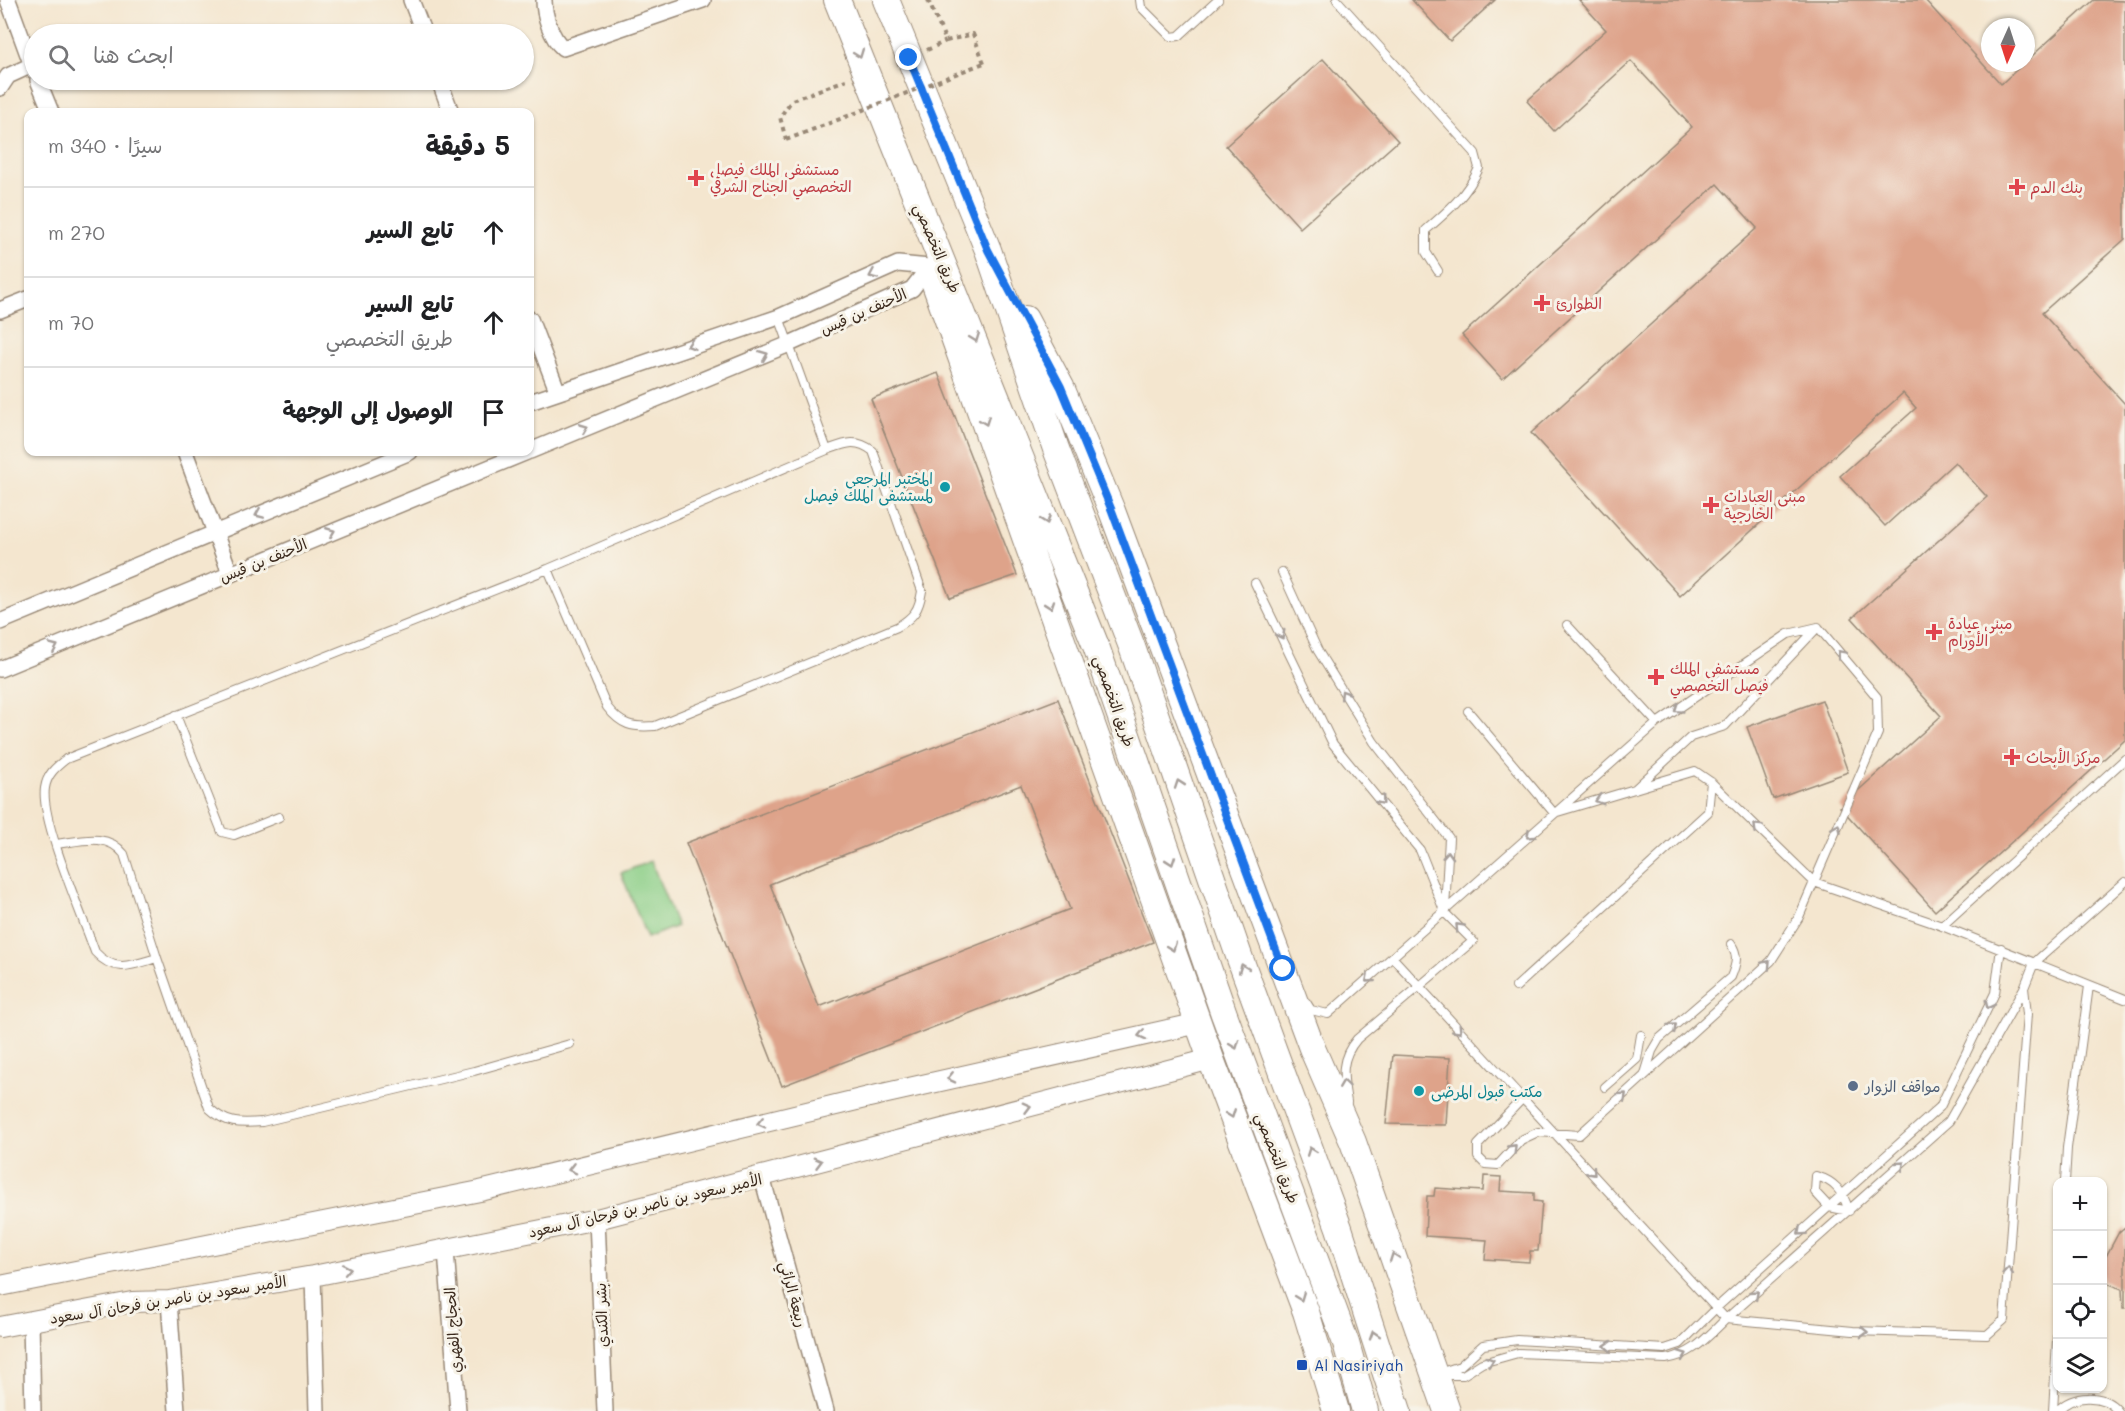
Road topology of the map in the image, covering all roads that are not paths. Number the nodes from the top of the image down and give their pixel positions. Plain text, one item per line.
1 (8, 0) edge
2 (411, 0) edge
3 (544, 0) edge
4 (703, 0) edge
5 (837, 0) edge
6 (886, 0) edge
7 (1140, 0) edge
8 (1218, 0) edge
9 (1336, 0) edge
10 (420, 24) edge
11 (24, 43) edge
12 (24, 74) edge
13 (3, 77) edge
14 (42, 90) edge
15 (443, 90) edge
16 (49, 108) edge
17 (450, 108) edge
18 (894, 145) junction
19 (988, 250) junction
20 (929, 267) junction
21 (1438, 272) dead end
22 (24, 301) edge
23 (0, 310) edge
24 (779, 316) junction
25 (534, 330) edge
26 (787, 345) junction
27 (558, 390) junction
28 (534, 400) edge
29 (534, 449) edge
30 (827, 450) junction
31 (187, 456) edge
32 (400, 456) edge
33 (516, 456) edge
34 (217, 532) junction
35 (548, 569) junction
36 (1282, 572) dead end
37 (230, 573) junction
38 (1255, 583) dead end
39 (0, 622) edge
40 (1567, 625) dead end
41 (1818, 627) junction
42 (0, 669) edge
43 (1468, 711) dead end
44 (176, 716) junction
45 (1658, 723) junction
46 (2125, 759) edge
47 (1711, 782) junction
48 (1634, 790) junction
49 (1554, 813) junction
50 (279, 817) dead end
51 (56, 844) junction
52 (1814, 882) junction
53 (2125, 882) edge
54 (1445, 913) junction
55 (1942, 926) junction
56 (1731, 944) dead end
57 (2001, 948) junction
58 (157, 958) junction
59 (1393, 958) junction
60 (2034, 963) junction
61 (1283, 969) junction
62 (2089, 986) junction
63 (1516, 987) dead end
64 (1418, 988) junction
65 (2024, 988) junction
66 (2125, 999) edge
67 (1198, 1023) junction
68 (1641, 1035) dead end
69 (570, 1044) dead end
70 (1211, 1059) junction
71 (1645, 1076) junction
72 (1605, 1087) dead end
73 (1523, 1098) junction
74 (1559, 1135) junction
75 (1353, 1142) junction
76 (762, 1177) junction
77 (2065, 1177) edge
78 (1844, 1196) junction
79 (1829, 1207) junction
80 (1849, 1211) junction
81 (597, 1219) junction
82 (446, 1250) junction
83 (313, 1276) junction
84 (0, 1286) edge
85 (169, 1301) junction
86 (1715, 1309) junction
87 (1726, 1319) junction
88 (31, 1321) junction
89 (0, 1327) edge
90 (2057, 1339) edge
91 (1435, 1374) junction
92 (33, 1411) edge
93 (177, 1411) edge
94 (317, 1411) edge
95 (458, 1411) edge
96 (605, 1411) edge
97 (826, 1411) edge
98 (1336, 1411) edge
99 (1365, 1411) edge
100 (1398, 1411) edge
101 (1447, 1411) edge
102 (2055, 1411) edge
103 (2118, 1411) edge

1 - 11 street
2 - 10 street
3 - 4 street
5 -> 18 main road, طريق التخصصي
6 - 19 main road
7 - 8 lane
9 - 21 lane
12 - 13 street
14 - 16 street
15 - 17 street
18 - 20 main road
18 -> 99 main road, طريق التخصصي
19 - 61 main road
100 -> 19 main road
20 -> 24 street, الأحنف بن قيس
20 - 26 street, الأحنف بن قيس
20 -> 67 main road
22 - 23 street
24 - 26 lane
24 -> 27 street, الأحنف بن قيس
25 - 27 street
29 -> 26 street, الأحنف بن قيس
26 - 30 lane
27 - 28 street, الأحنف بن قيس
30 - 35 lane
30 - 35 lane
31 - 34 street
32 -> 34 street
37 -> 33 street, الأحنف بن قيس
34 - 37 street
34 - 39 street
35 - 44 lane
54 -> 36 lane
42 -> 37 street, الأحنف بن قيس
38 -> 54 lane
40 - 45 lane
41 -> 45 lane
41 - 48 lane
52 -> 41 lane
43 - 49 lane
44 - 50 lane
44 - 51 lane
45 - 49 lane
46 - 55 lane
47 - 48 lane
52 -> 47 lane
47 - 63 lane
48 -> 49 lane
49 -> 54 lane
51 - 58 lane
51 - 58 lane
52 - 55 lane
71 -> 52 lane
53 - 60 lane
54 - 59 lane
64 -> 54 lane
55 - 57 lane
71 -> 56 lane
57 - 60 lane
57 -> 78 lane
58 - 69 lane
59 -> 61 lane
59 - 64 lane
60 - 62 lane
60 - 65 lane
61 - 75 main road
62 - 66 lane
62 - 77 lane
64 -> 73 lane
75 -> 64 lane
80 -> 65 lane
87 -> 65 lane
67 - 70 main road
67 -> 84 street
68 - 72 lane
76 -> 70 street, الأمير سعود بن ناصر بن فرحان آل سعود
70 -> 98 main road
74 -> 71 lane
73 - 74 lane
73 -> 74 lane
74 -> 86 lane
91 -> 75 main road
76 - 81 street, الأمير سعود بن ناصر بن فرحان آل سعود
76 - 97 street, ربيعة الرائي
78 - 79 lane
78 - 79 lane
78 - 80 lane
79 - 80 lane
79 -> 86 lane
87 -> 80 lane
81 - 82 street, الأمير سعود بن ناصر بن فرحان آل سعود
81 - 96 street, بشر الكندي
83 -> 82 street, الأمير سعود بن ناصر بن فرحان آل سعود
82 - 95 street, الحجاج الفهري
83 - 85 street, الأمير سعود بن ناصر بن فرحان آل سعود
83 - 94 street
85 - 88 street, الأمير سعود بن ناصر بن فرحان آل سعود
85 - 93 street
86 - 87 lane
86 -> 91 lane
91 -> 87 lane
88 - 89 street, الأمير سعود بن ناصر بن فرحان آل سعود
88 - 92 street
90 - 102 lane
91 - 101 main road
102 - 103 lane

